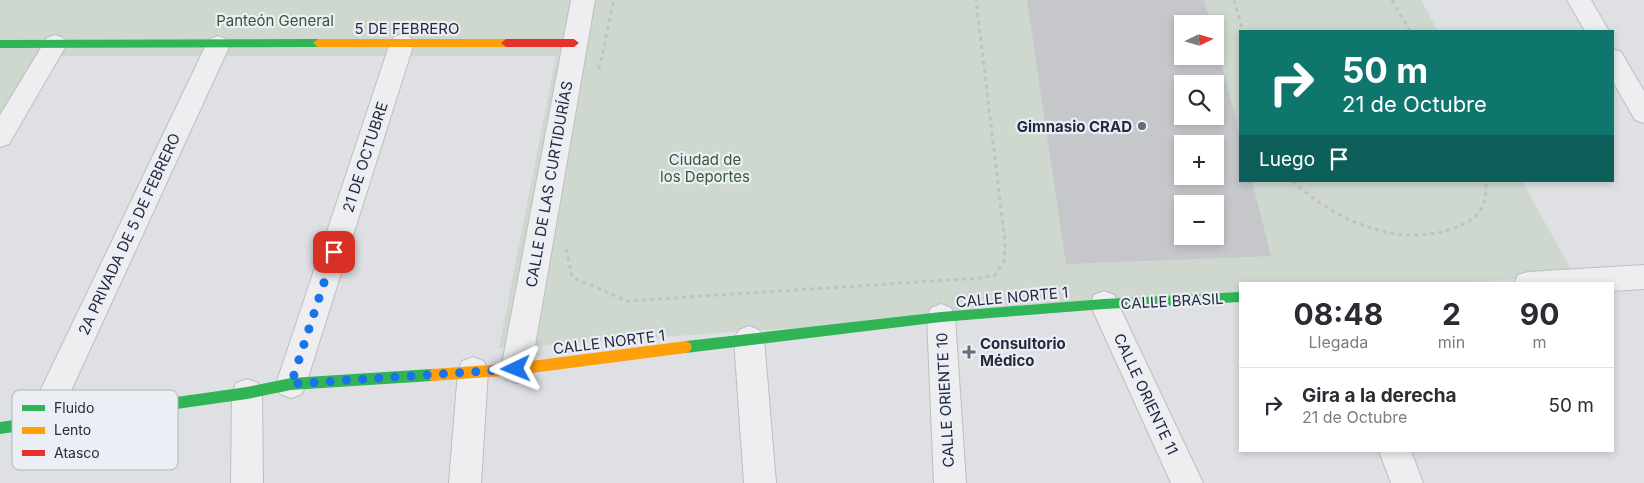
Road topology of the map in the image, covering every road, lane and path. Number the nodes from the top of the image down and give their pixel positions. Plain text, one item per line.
1 (583, 0) edge
2 (614, 0) edge
3 (976, 0) edge
4 (1234, 0) edge
5 (1392, 0) edge
6 (1579, 0) edge
7 (1243, 30) edge
8 (1409, 30) edge
9 (1596, 30) edge
10 (402, 43) junction
11 (574, 43) junction
12 (0, 44) edge
13 (55, 44) junction
14 (218, 45) junction
15 (1614, 61) edge
16 (598, 74) dead end
17 (1644, 113) edge
18 (0, 137) edge
19 (1294, 182) edge
20 (1486, 182) edge
21 (565, 244) dead end
22 (1644, 277) edge
23 (1561, 282) edge
24 (1239, 297) edge
25 (1104, 304) junction
26 (941, 317) junction
27 (749, 339) junction
28 (516, 369) junction
29 (473, 371) junction
30 (291, 384) junction
31 (56, 390) edge
32 (247, 393) junction
33 (178, 403) edge
34 (1395, 452) edge
35 (247, 483) edge
36 (465, 483) edge
37 (760, 483) edge
38 (950, 483) edge
39 (1187, 483) edge
40 (1407, 483) edge

1 - 11 street, CALLE DE LAS CURTIDURÍAS
2 - 16 path
3 - 21 path
4 - 7 path
5 - 8 path
6 - 9 street
10 - 11 street, 5 DE FEBRERO
10 - 14 street, 5 DE FEBRERO
10 - 30 street, 21 DE OCTUBRE
11 - 28 street, CALLE DE LAS CURTIDURÍAS
12 - 13 street, 5 DE FEBRERO
13 - 14 street, 5 DE FEBRERO
13 - 18 street
14 - 31 street, 2A PRIVADA DE 5 DE FEBRERO
15 - 17 street
19 - 20 path
22 - 23 street
24 - 25 street, CALLE BRASIL
25 - 26 street, CALLE NORTE 1
25 - 39 street, CALLE ORIENTE 11
26 - 27 street, CALLE NORTE 1
26 - 38 street, CALLE ORIENTE 10
27 - 28 street, CALLE NORTE 1
27 - 37 street
28 - 29 street, CALLE NORTE 1
29 - 30 street, CALLE NORTE 1
29 - 36 street
30 - 32 street, CALLE NORTE 1
32 - 33 street, CALLE NORTE 1
32 - 35 street
34 - 40 street

